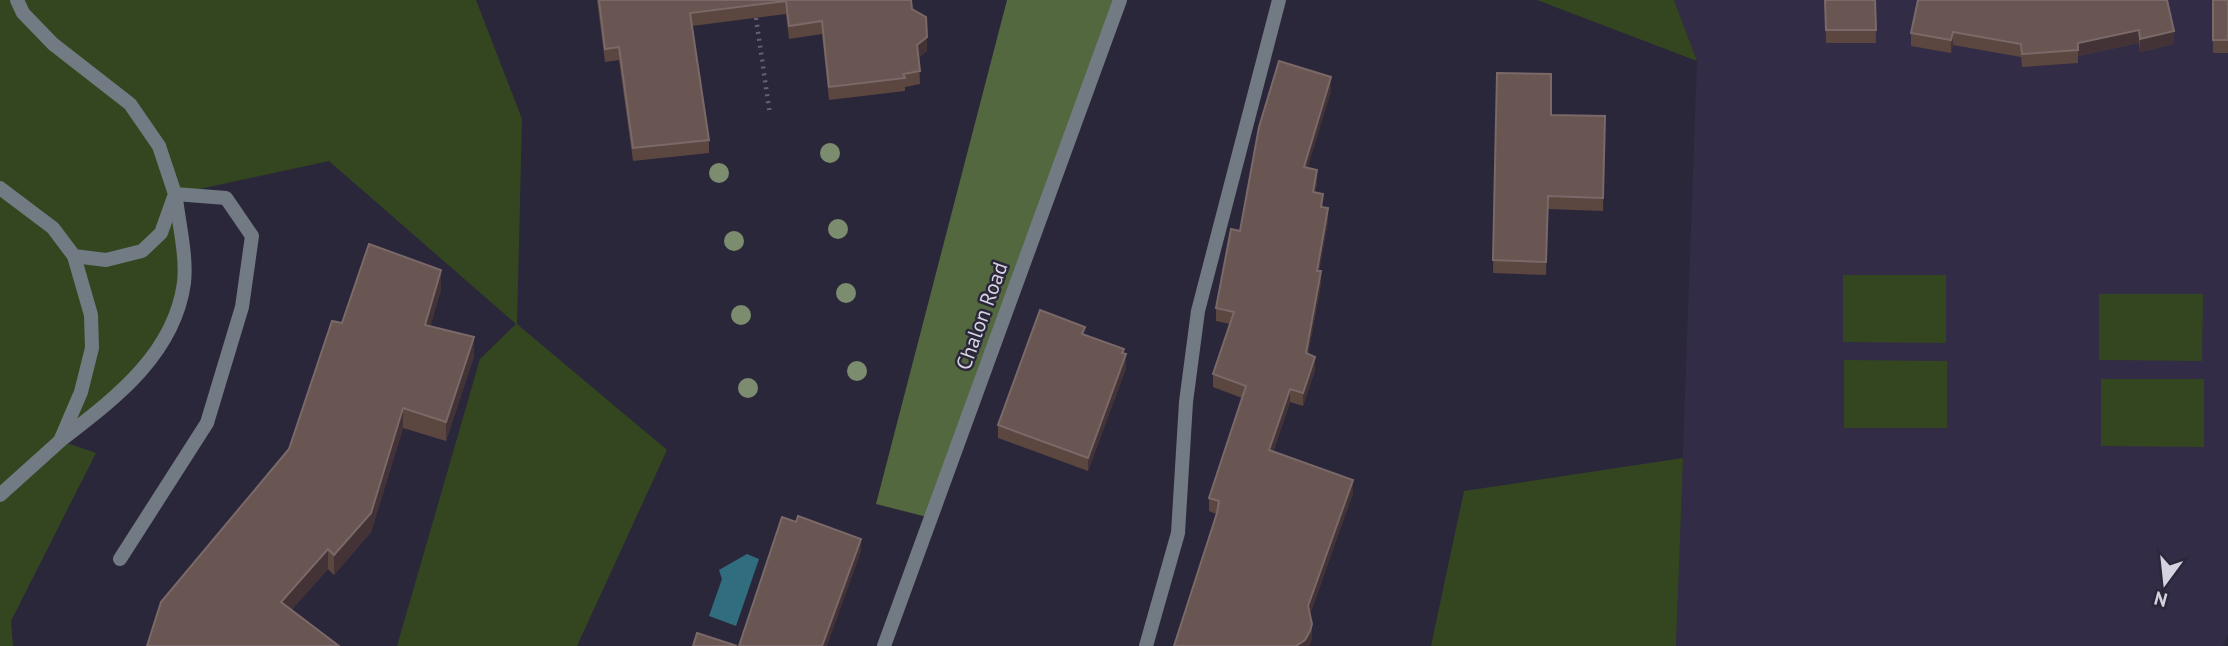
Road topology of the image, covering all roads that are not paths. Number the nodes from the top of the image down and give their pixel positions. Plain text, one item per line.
1 (17, 0) edge
2 (1120, 0) edge
3 (1279, 0) edge
4 (0, 188) edge
5 (175, 194) junction
6 (74, 256) junction
7 (60, 441) junction
8 (0, 495) edge
9 (120, 559) dead end
10 (884, 646) edge
11 (1146, 646) edge

1 - 5 street
2 - 10 street, Chalon Road
3 - 11 street
4 - 6 street
5 - 6 street
5 - 7 street
5 - 9 street
6 - 7 street
7 - 8 street

